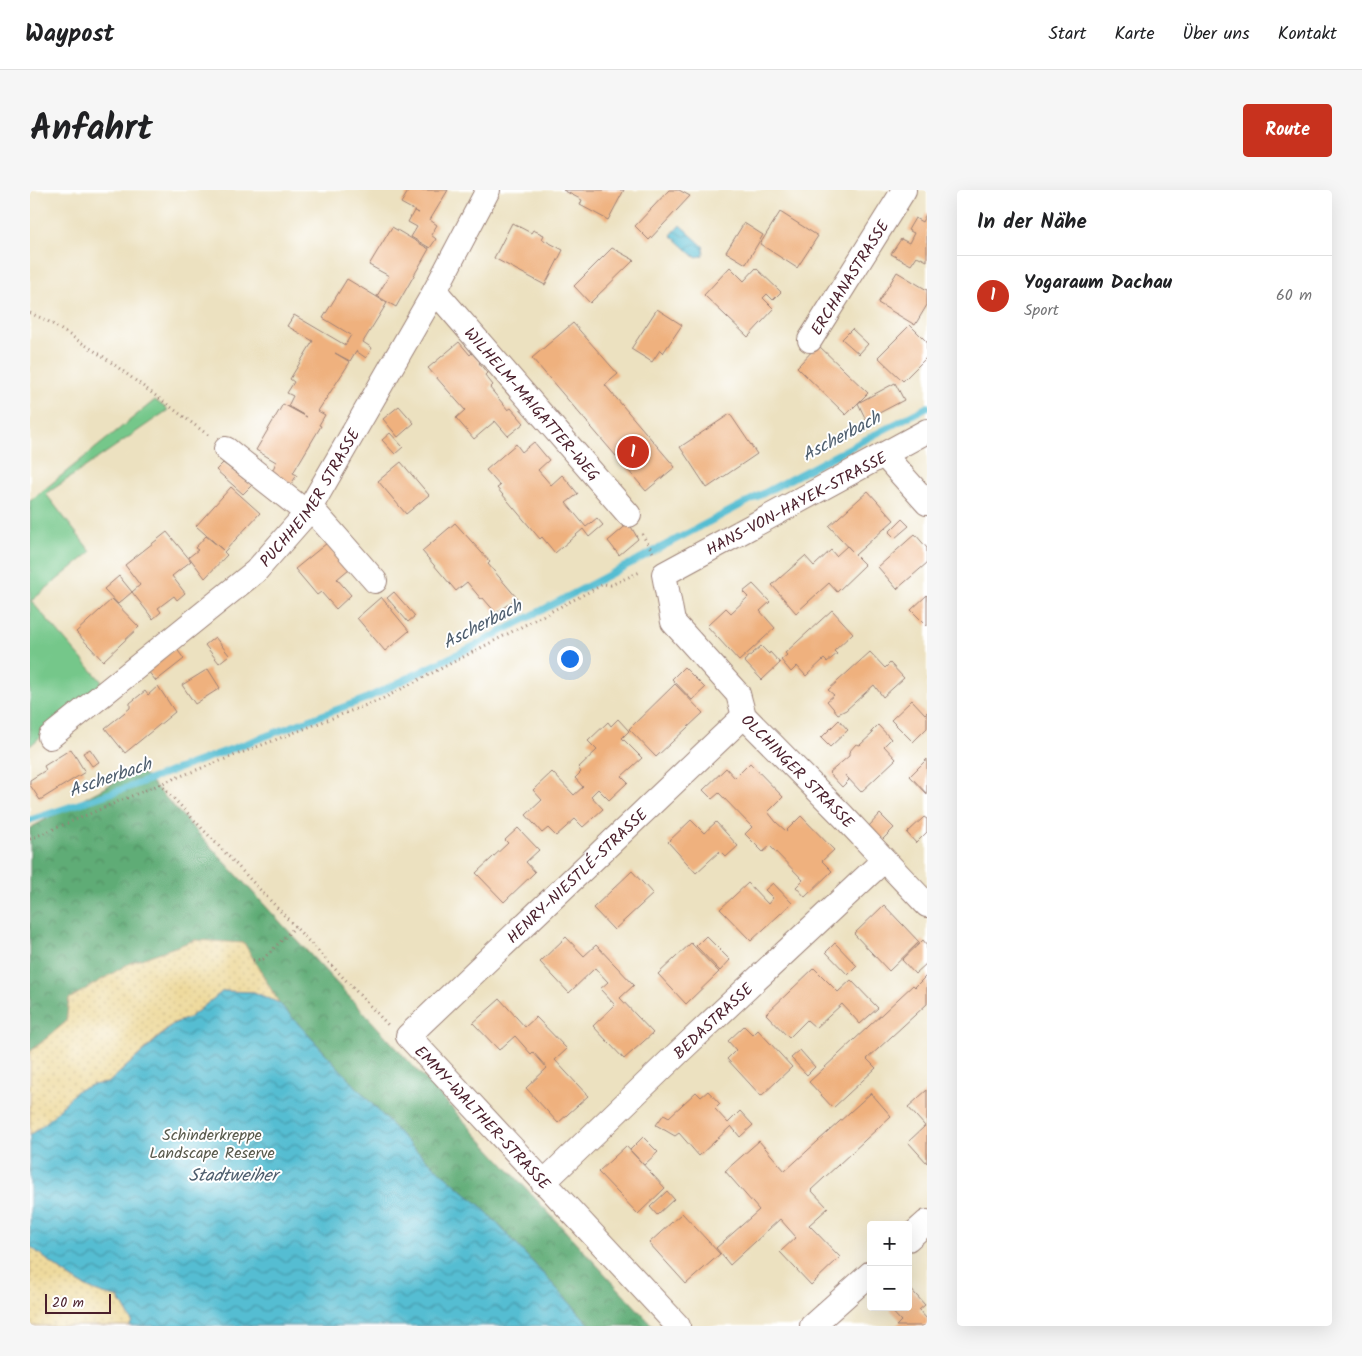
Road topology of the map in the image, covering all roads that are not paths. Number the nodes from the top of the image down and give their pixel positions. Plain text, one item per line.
1 (488, 190) edge
2 (904, 190) edge
3 (435, 291) junction
4 (810, 340) dead end
5 (927, 430) edge
6 (226, 449) road end
7 (884, 455) junction
8 (927, 502) edge
9 (309, 511) junction
10 (629, 515) dead end
11 (654, 566) joint
12 (375, 581) dead end
13 (744, 716) junction
14 (50, 737) dead end
15 (884, 860) junction
16 (927, 905) edge
17 (408, 1036) joint
18 (544, 1183) junction
19 (927, 1222) edge
20 (912, 1235) edge
21 (867, 1277) edge
22 (678, 1326) edge
23 (812, 1326) edge

1 - 3 street, PUCHHEIMER STRASSE
2 - 4 street, ERCHANASTRASSE
3 - 9 street, PUCHHEIMER STRASSE
3 - 10 street, WILHELM-MAIGATTER-WEG
5 - 7 street, HANS-VON-HAYEK-STRASSE
6 - 9 street
7 - 8 street
7 - 11 street, HANS-VON-HAYEK-STRASSE
9 - 12 street
9 - 14 street, PUCHHEIMER STRASSE
11 - 13 street, OLCHINGER STRASSE
13 - 15 street, OLCHINGER STRASSE
13 - 17 street, HENRY-NIESTLÉ-STRASSE
15 - 16 street, OLCHINGER STRASSE
15 - 18 street, BEDASTRASSE
17 - 18 street, EMMY-WALTHER-STRASSE
18 - 22 street, EMMY-WALTHER-STRASSE
19 - 20 street
21 - 23 street

